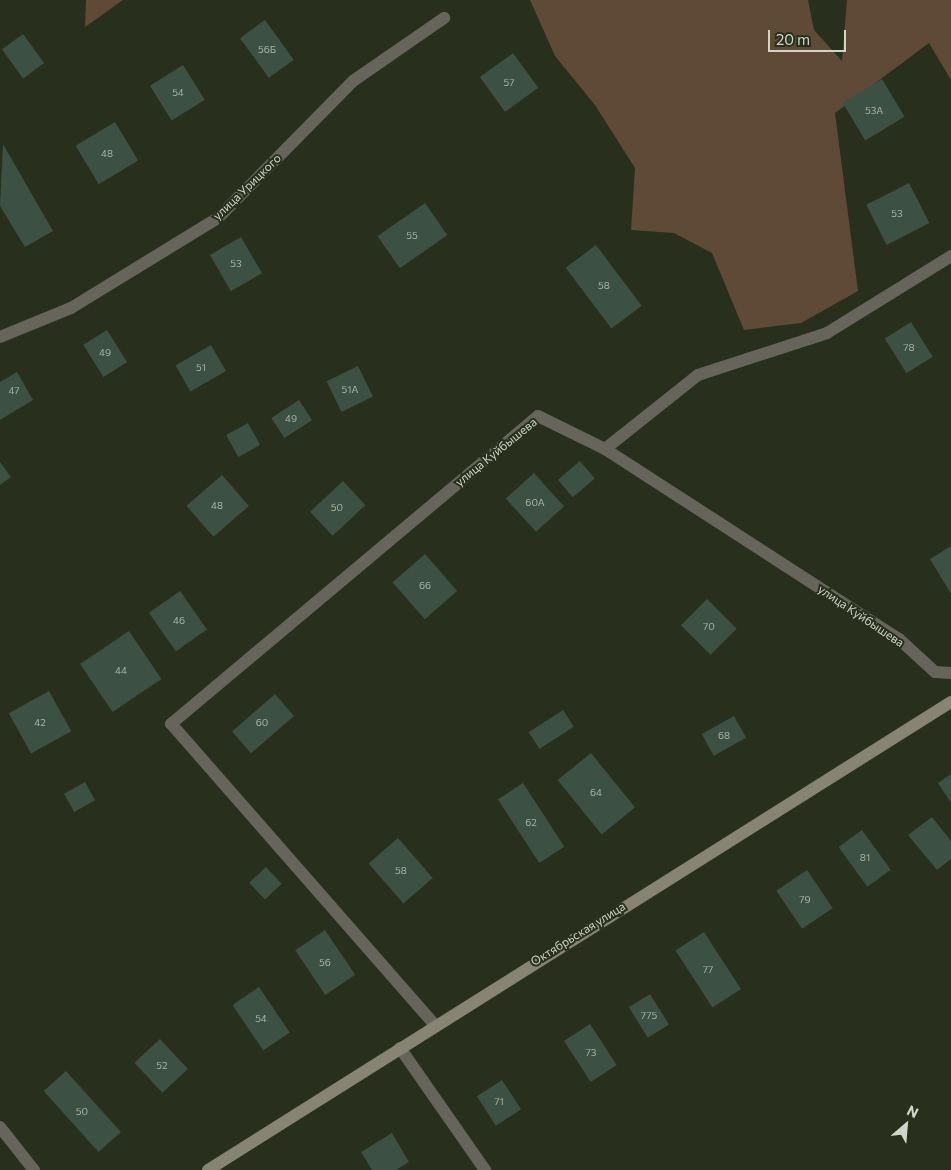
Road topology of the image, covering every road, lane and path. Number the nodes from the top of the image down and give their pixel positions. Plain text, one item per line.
1 (444, 18) dead end
2 (951, 256) edge
3 (0, 336) edge
4 (605, 449) junction
5 (951, 673) edge
6 (951, 702) edge
7 (434, 1024) junction
8 (400, 1048) junction
9 (0, 1127) edge
10 (34, 1170) edge
11 (208, 1170) edge
12 (485, 1170) edge

1 - 3 street, улица Урицкого
2 - 4 street
4 - 5 street, улица Куйбышева
4 - 7 street, улица Куйбышева
6 - 7 street, Октябрьская улица
7 - 8 street, Октябрьская улица
8 - 11 street, Октябрьская улица
8 - 12 street
9 - 10 street

